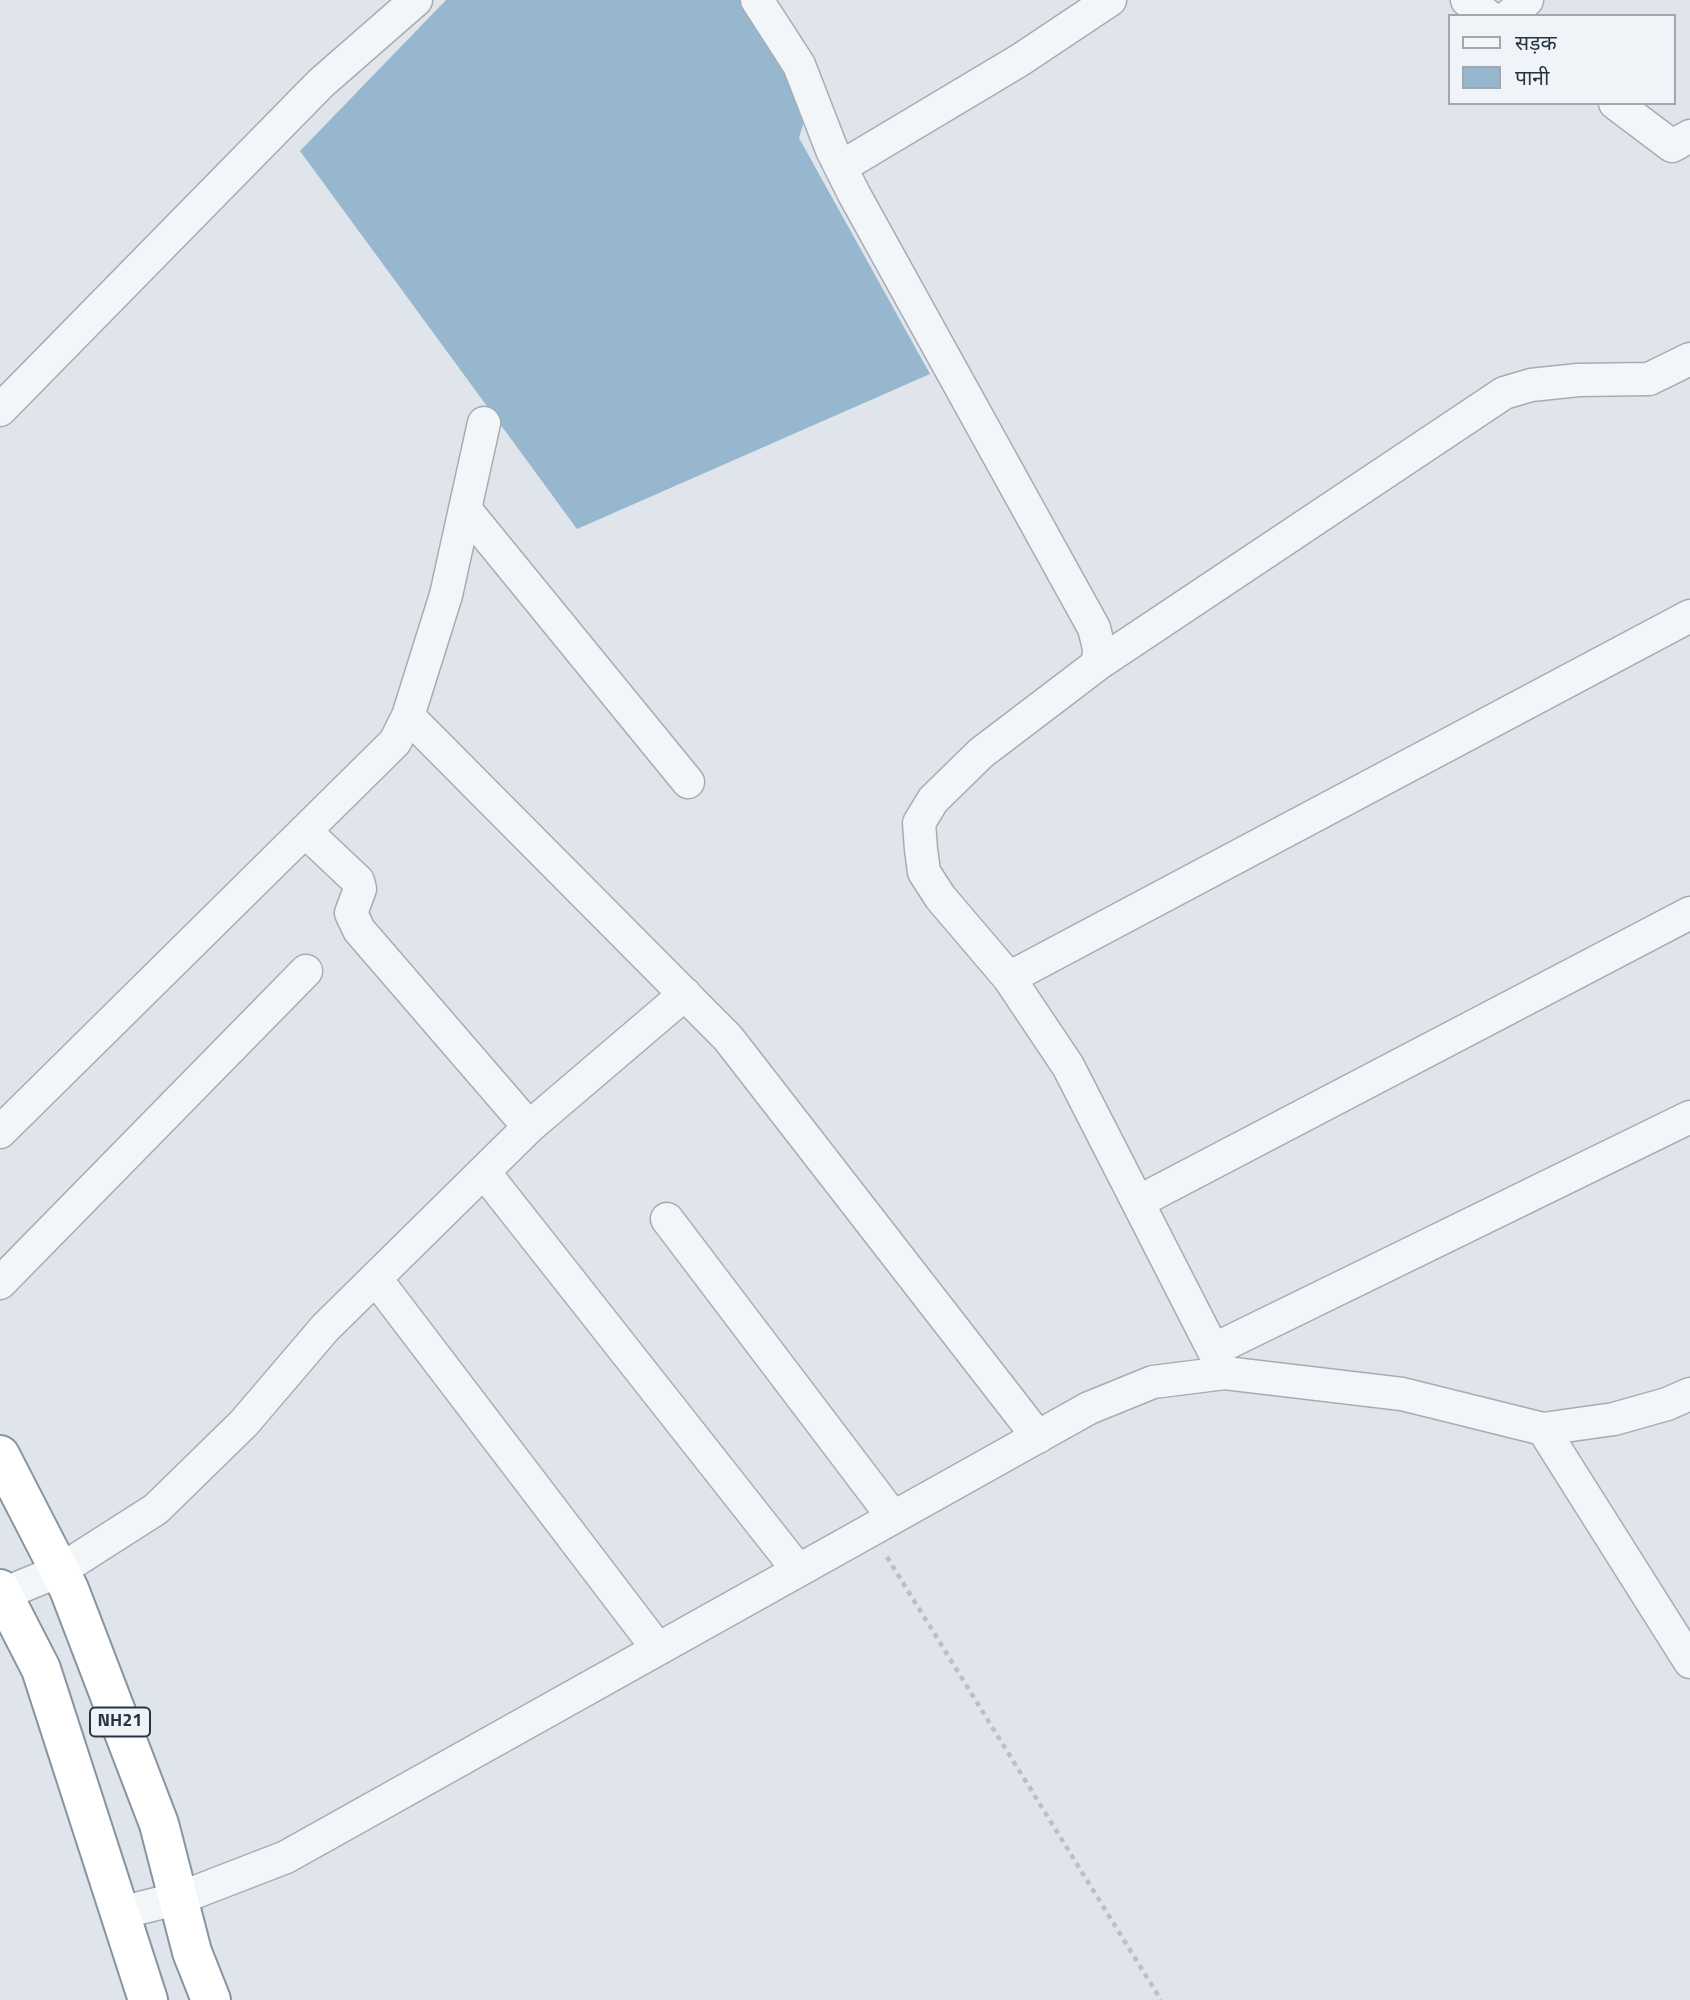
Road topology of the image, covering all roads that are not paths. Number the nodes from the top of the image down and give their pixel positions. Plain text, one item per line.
1 (416, 0) edge
2 (757, 0) edge
3 (1110, 0) edge
4 (1467, 0) edge
5 (1527, 0) edge
6 (1485, 14) edge
7 (1511, 14) edge
8 (1617, 105) edge
9 (1687, 145) edge
10 (841, 167) junction
11 (1690, 359) edge
12 (0, 410) edge
13 (484, 423) dead end
14 (465, 509) junction
15 (1690, 616) edge
16 (1098, 664) junction
17 (408, 716) junction
18 (688, 782) dead end
19 (305, 831) junction
20 (1690, 913) edge
21 (306, 971) dead end
22 (1009, 978) junction
23 (685, 995) junction
24 (1690, 1117) edge
25 (528, 1127) junction
26 (0, 1132) edge
27 (484, 1172) junction
28 (1138, 1202) junction
29 (667, 1219) dead end
30 (376, 1279) junction
31 (0, 1283) edge
32 (1219, 1362) junction
33 (1690, 1394) edge
34 (1543, 1429) junction
35 (1038, 1437) junction
36 (0, 1455) edge
37 (882, 1523) junction
38 (798, 1570) junction
39 (59, 1572) junction
40 (1, 1592) edge
41 (658, 1649) junction
42 (1690, 1661) edge
43 (180, 1898) junction
44 (120, 1913) junction
45 (148, 2000) edge
46 (211, 2000) edge

1 - 12 street
2 - 10 street
3 - 10 street
4 - 6 street
5 - 7 street
8 - 9 street
10 - 16 street
11 - 16 street
13 - 14 street
14 - 17 street
14 - 18 street
15 - 22 street
16 - 22 street
17 - 19 street
17 - 23 street
19 - 25 street
19 - 26 street
20 - 28 street
21 - 31 street
22 - 28 street
23 - 25 street
23 - 35 street
24 - 32 street
25 - 27 street
27 - 30 street
27 - 38 street
28 - 32 street
29 - 37 street
30 - 39 street
30 - 41 street
32 - 34 street
32 - 35 street
33 - 34 street
34 - 42 street
35 - 37 street
36 - 39 highway, NH21
37 - 38 street
38 - 41 street
39 - 40 street
39 - 43 highway, NH21
40 - 44 highway, NH21
41 - 43 street
43 - 44 street
43 - 46 highway, NH21
44 - 45 highway, NH21

